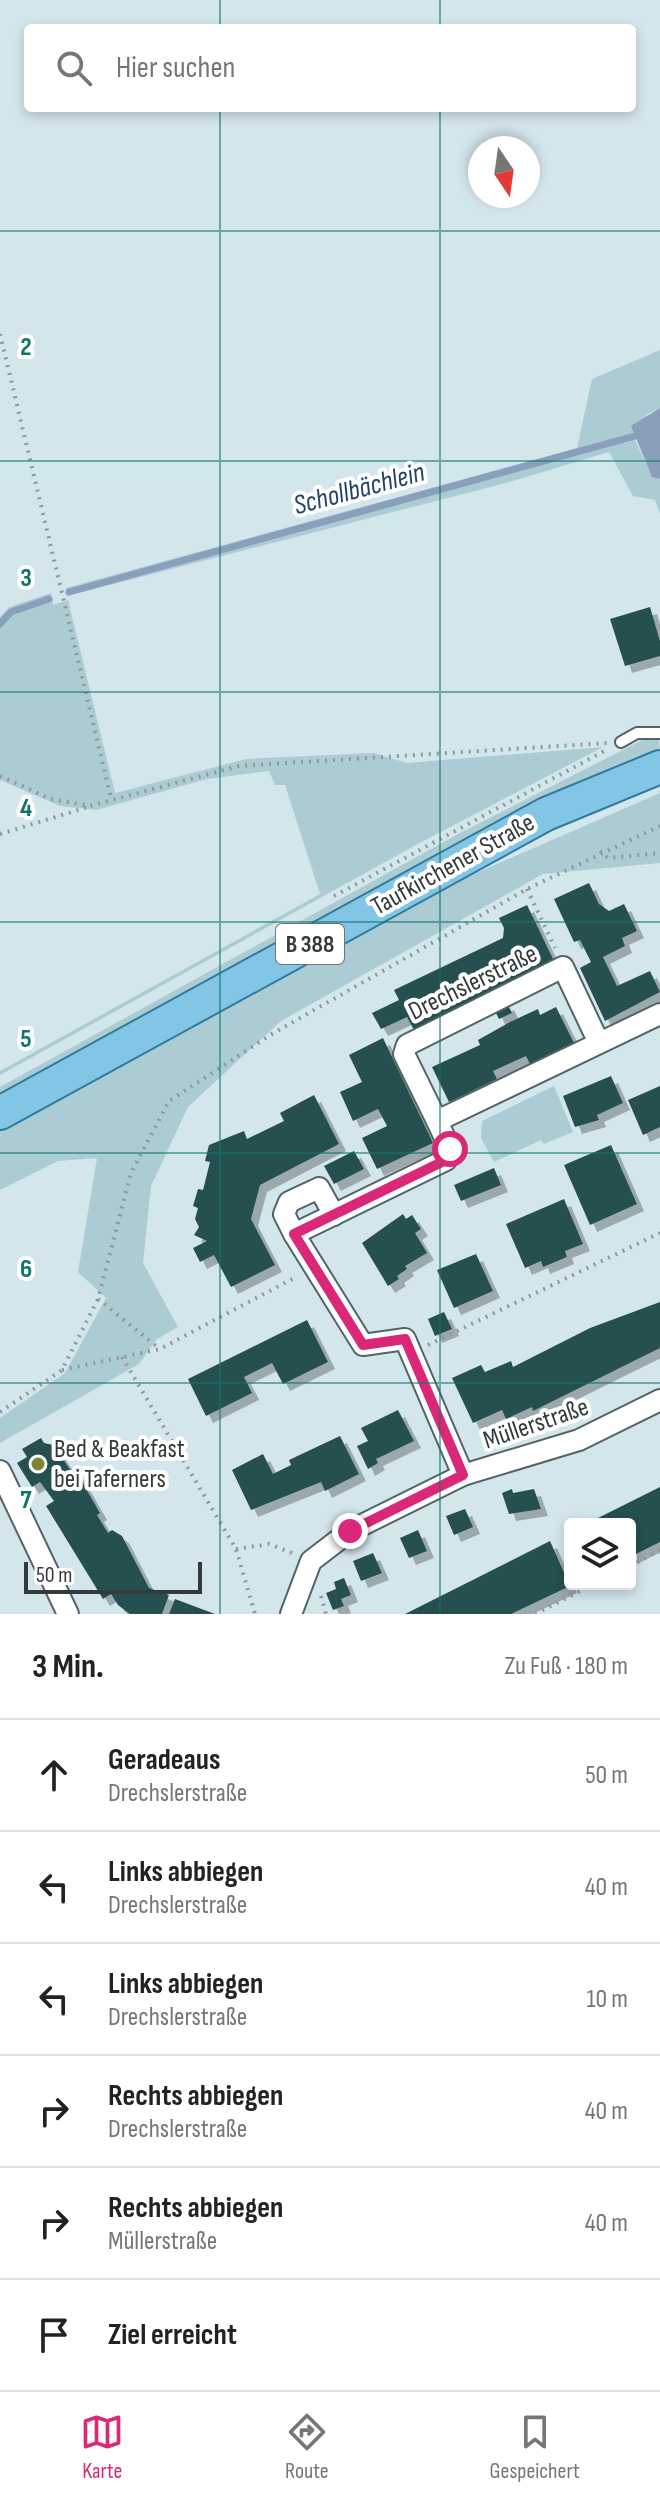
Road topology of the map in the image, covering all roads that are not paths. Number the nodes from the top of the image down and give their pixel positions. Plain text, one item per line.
1 (660, 733) edge
2 (621, 742) road end
3 (660, 767) edge
4 (660, 1014) edge
5 (599, 1043) junction
6 (0, 1113) edge
7 (437, 1121) junction
8 (334, 1215) junction
9 (294, 1234) junction
10 (660, 1400) edge
11 (0, 1471) edge
12 (463, 1475) junction
13 (68, 1614) edge
14 (291, 1614) edge

1 - 2 lane
3 - 6 main road, Taufkirchener Straße / B 388
4 - 5 street
5 - 7 street
5 - 7 street, Drechslerstraße
7 - 8 street, Drechslerstraße
8 - 9 street, Drechslerstraße
8 - 9 street
9 - 12 street
10 - 12 street, Müllerstraße
11 - 13 street
12 - 14 street, Müllerstraße

